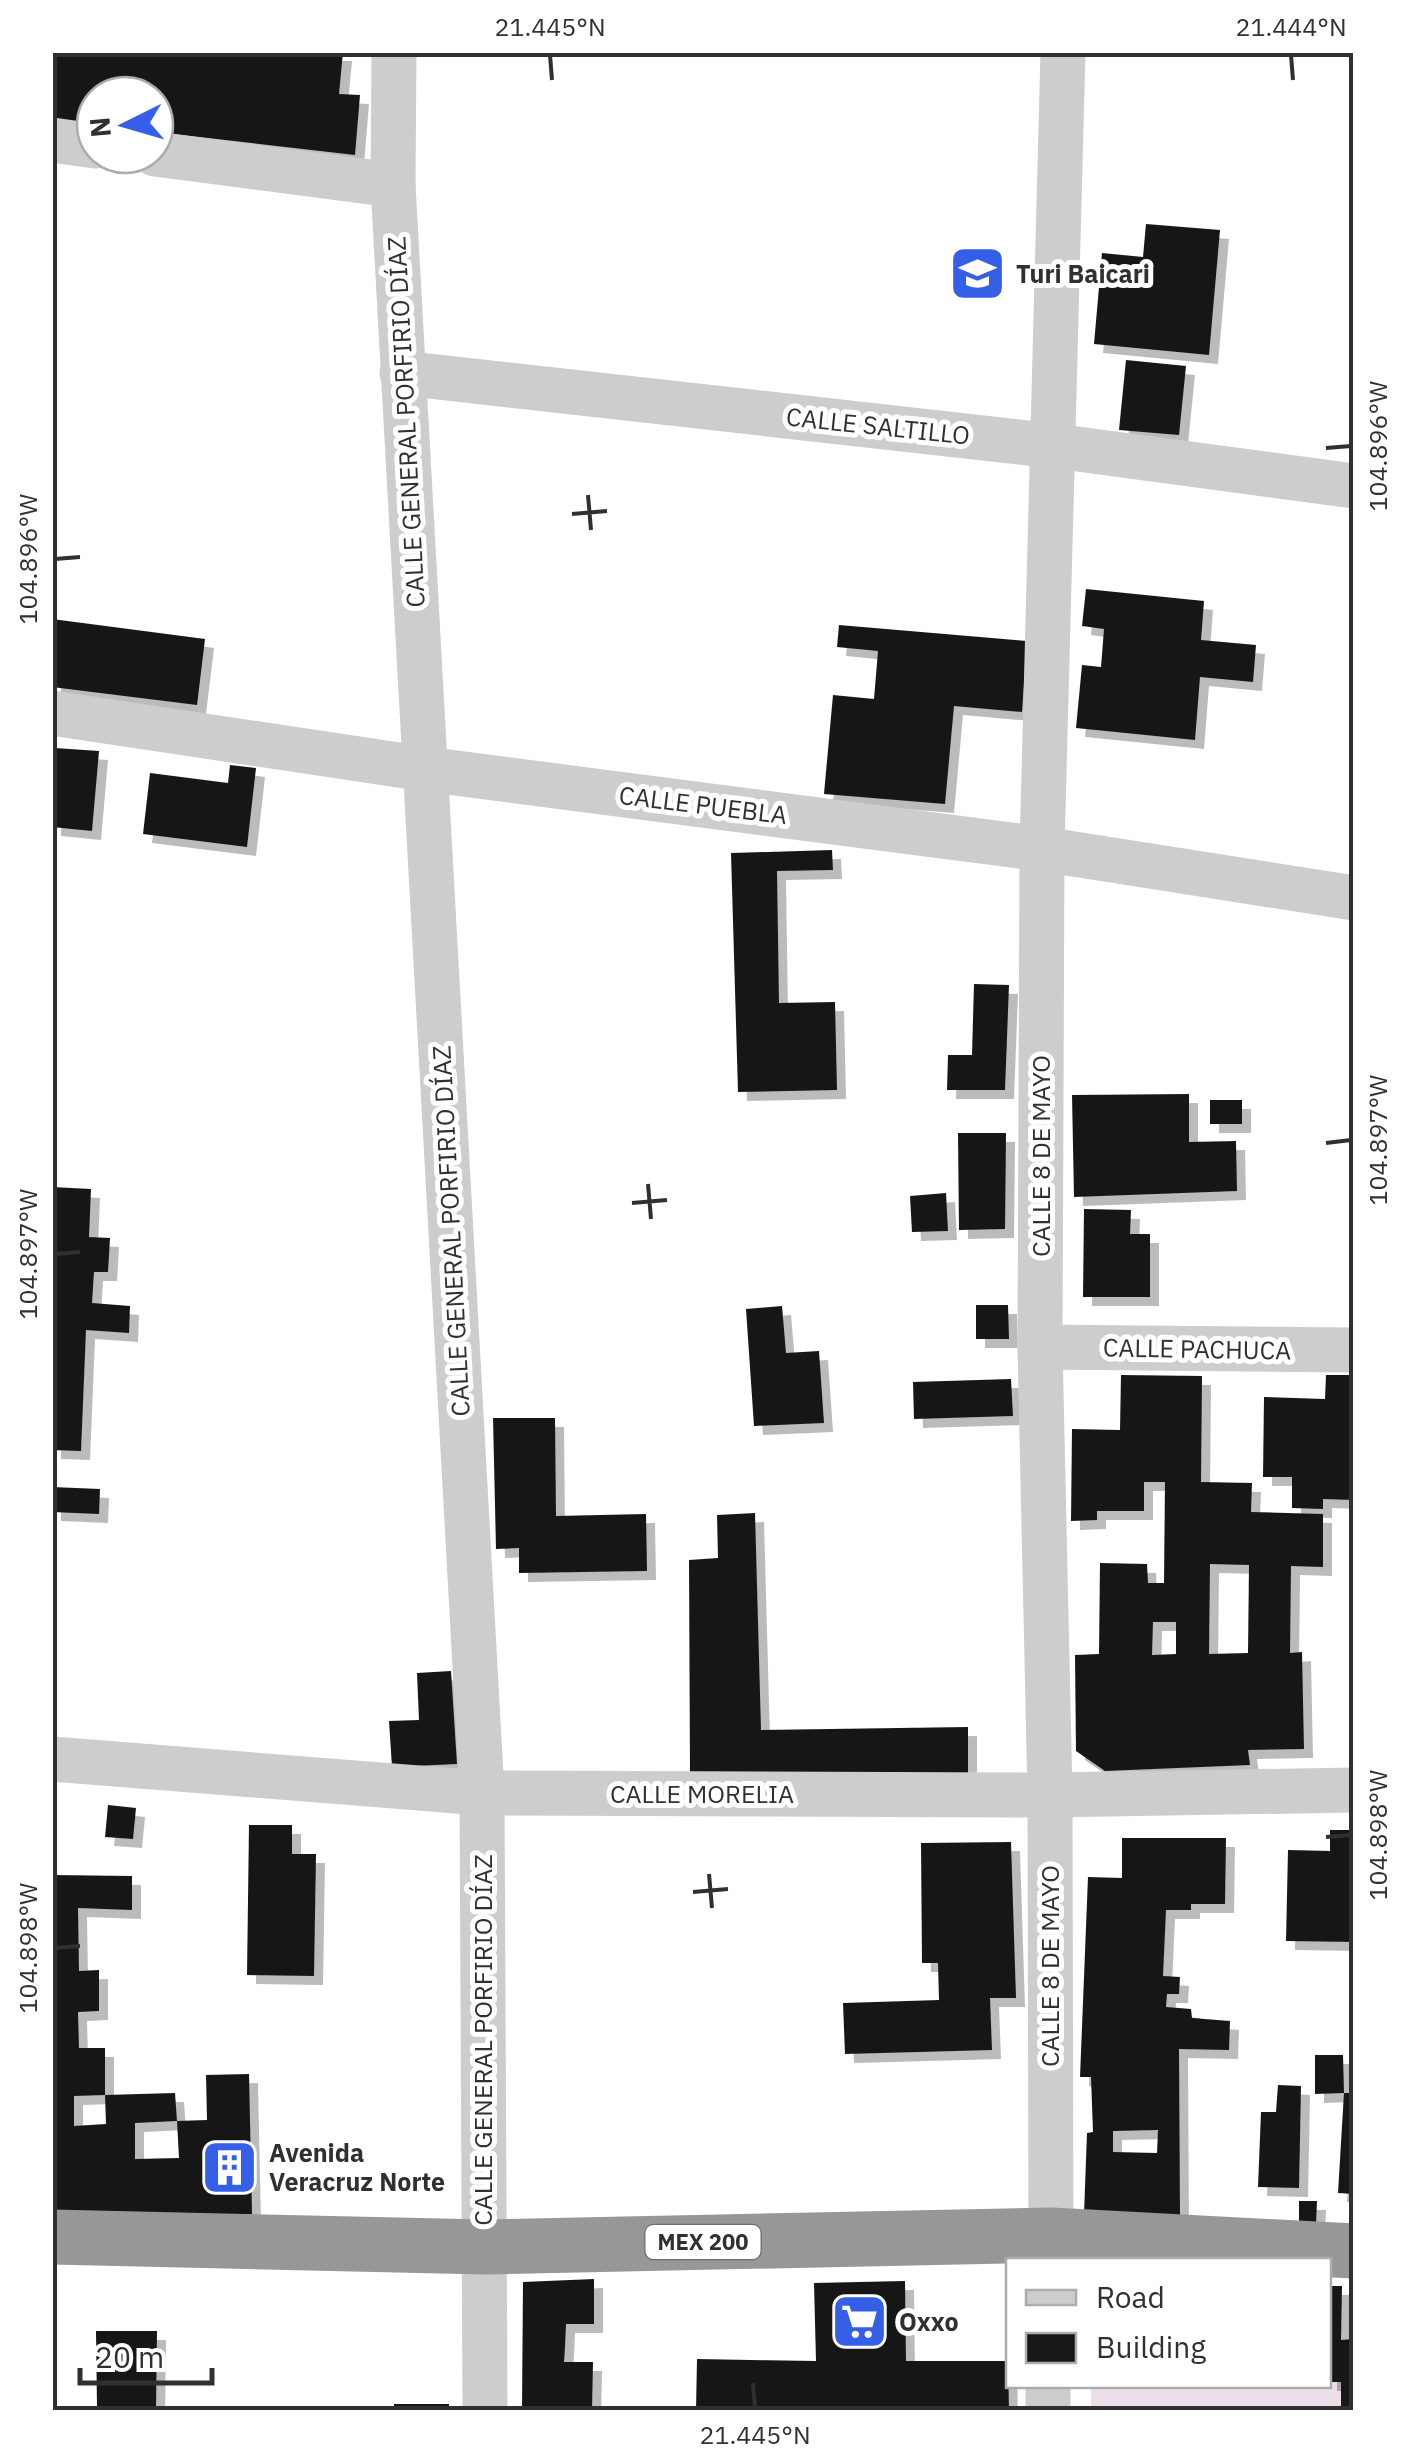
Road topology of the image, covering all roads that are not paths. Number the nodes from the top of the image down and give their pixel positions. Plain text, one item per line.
1 (394, 52) edge
2 (1064, 52) edge
3 (175, 157) edge
4 (392, 186) junction
5 (402, 373) junction
6 (1055, 446) junction
7 (1354, 486) edge
8 (52, 713) edge
9 (425, 770) junction
10 (1042, 850) junction
11 (1354, 898) edge
12 (1040, 1347) junction
13 (1354, 1350) edge
14 (52, 1759) edge
15 (1354, 1790) edge
16 (482, 1793) junction
17 (1050, 1794) junction
18 (52, 2237) edge
19 (485, 2247) junction
20 (1051, 2248) edge
21 (1354, 2251) edge
22 (485, 2410) edge

1 - 4 street, CALLE GENERAL PORFIRIO DÍAZ
2 - 6 street, CALLE 8 DE MAYO
3 - 4 street
4 - 5 street, CALLE GENERAL PORFIRIO DÍAZ
5 - 6 street, CALLE SALTILLO
5 - 9 street, CALLE GENERAL PORFIRIO DÍAZ
6 - 7 street, CALLE SALTILLO
6 - 10 street, CALLE 8 DE MAYO
8 - 9 street, CALLE PUEBLA
9 - 10 street, CALLE PUEBLA
9 - 16 street, CALLE GENERAL PORFIRIO DÍAZ
10 - 11 street, CALLE PUEBLA
10 - 12 street, CALLE 8 DE MAYO
12 - 13 street, CALLE PACHUCA
12 - 17 street, CALLE 8 DE MAYO
14 - 16 street, CALLE MORELIA
15 - 17 street, CALLE MORELIA
16 - 17 street, CALLE MORELIA
16 - 19 street, CALLE GENERAL PORFIRIO DÍAZ
17 - 20 street, CALLE 8 DE MAYO
18 - 19 highway, MEX 200
19 - 20 highway, MEX 200
19 - 22 street, CALLE GENERAL PORFIRIO DÍAZ
20 - 21 highway, MEX 200

